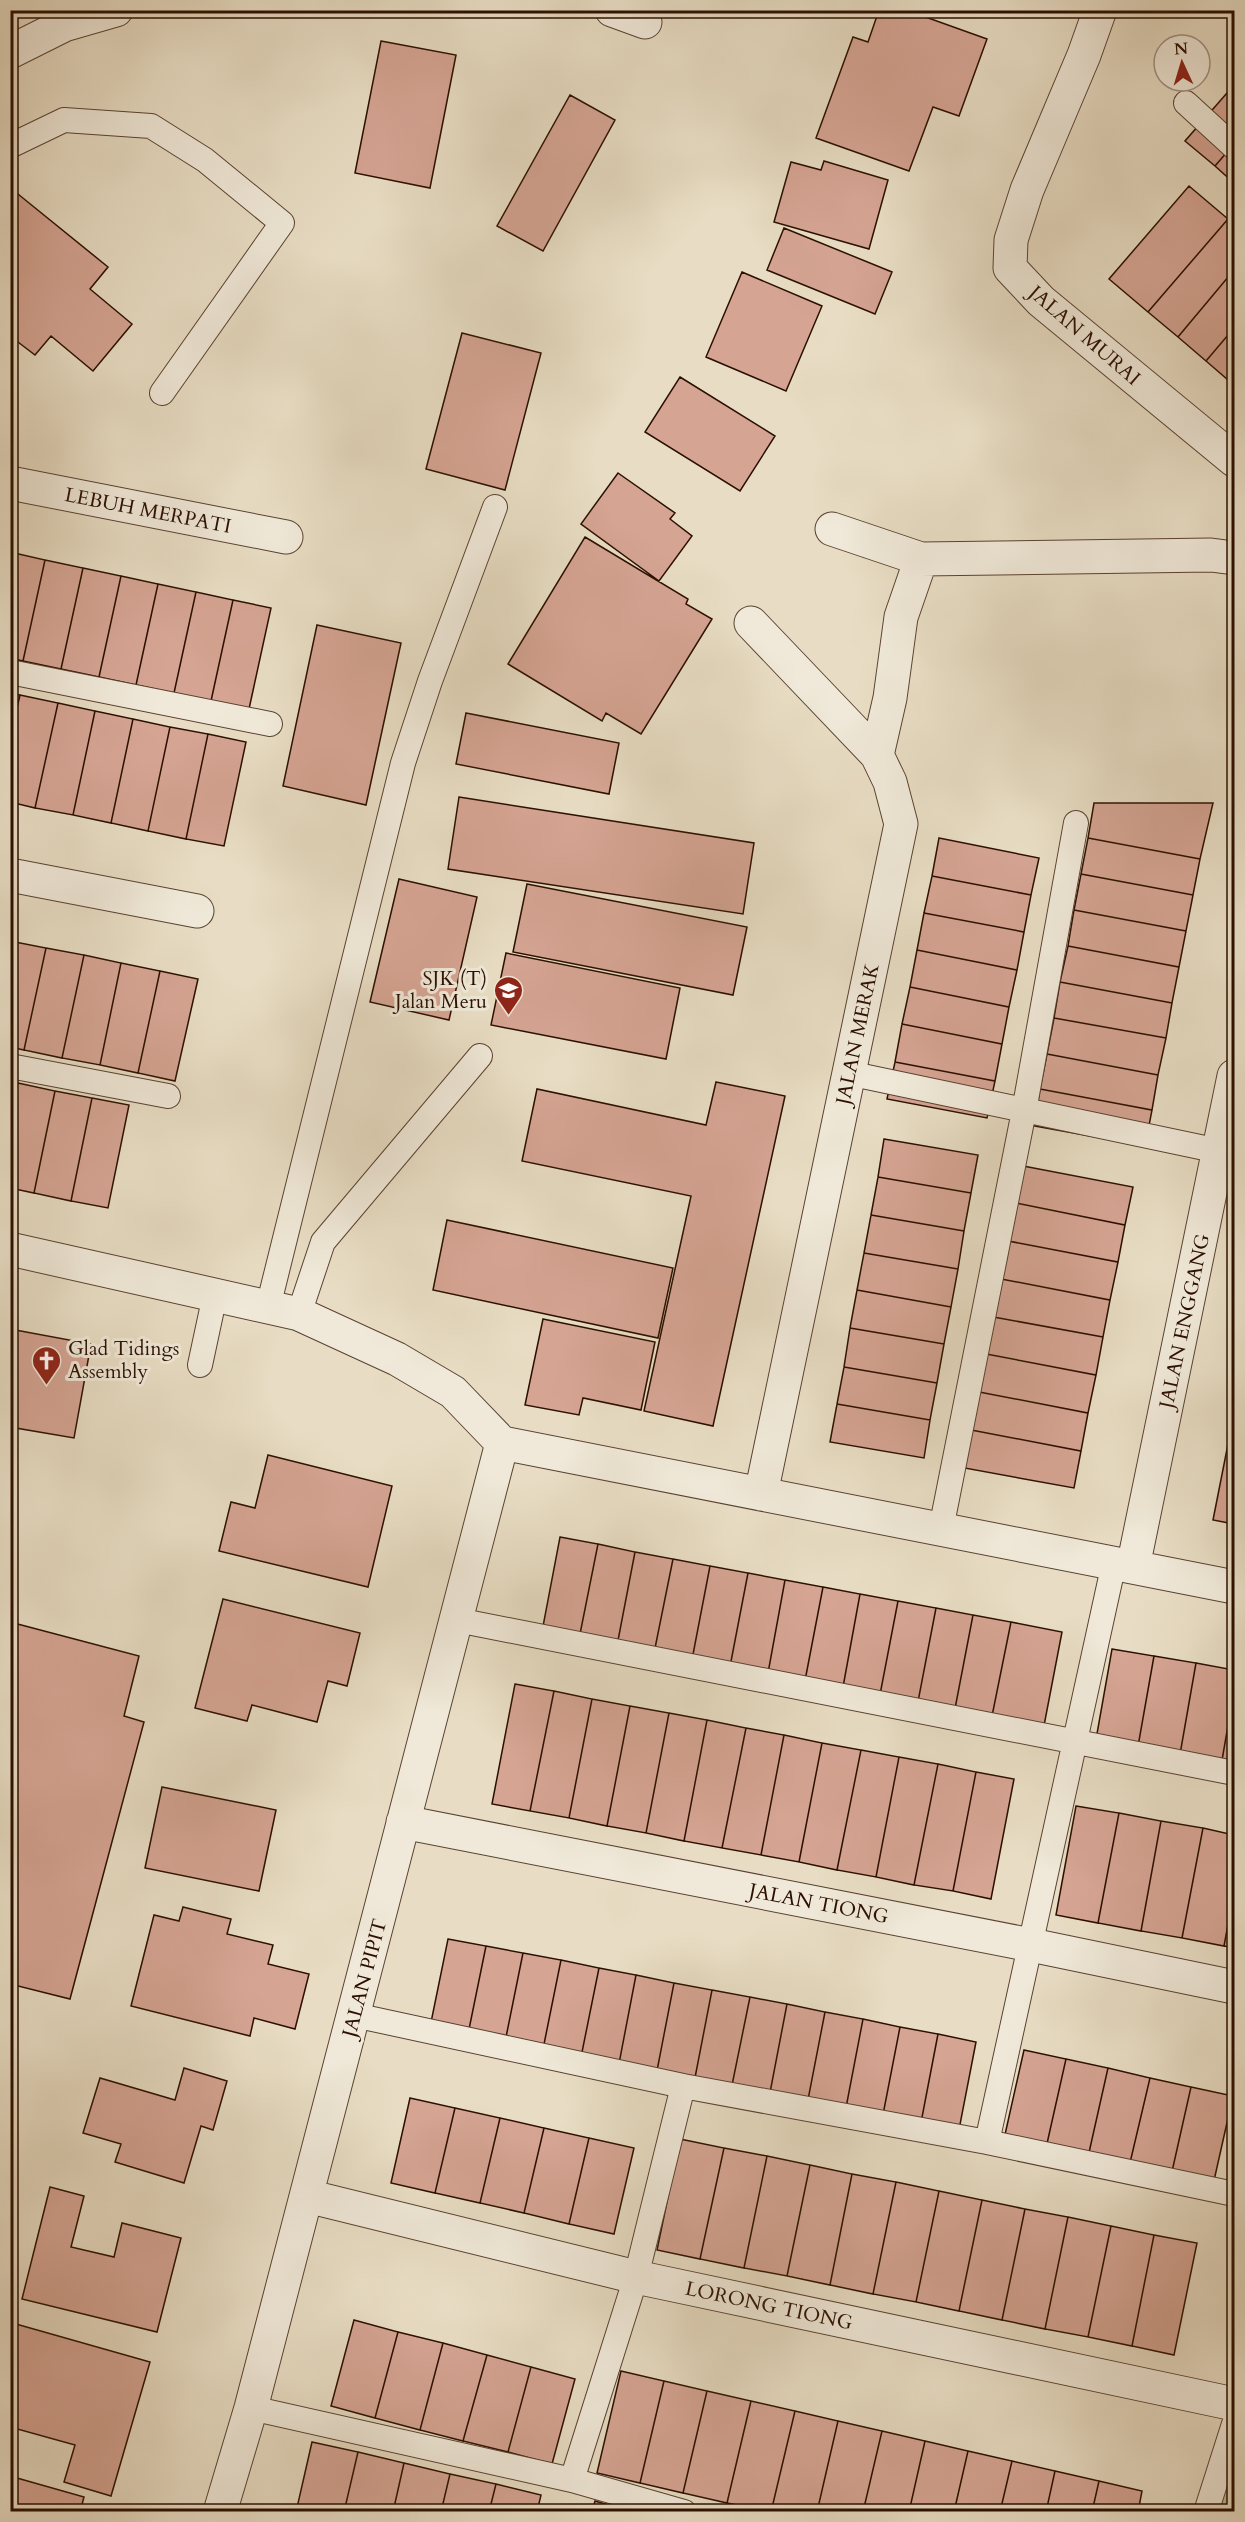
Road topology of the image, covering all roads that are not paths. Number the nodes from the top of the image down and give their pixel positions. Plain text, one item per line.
1 (116, 10) edge
2 (612, 10) edge
3 (1100, 10) edge
4 (62, 18) edge
5 (645, 22) dead end
6 (10, 52) edge
7 (1186, 103) dead end
8 (10, 146) edge
9 (1234, 147) edge
10 (162, 393) dead end
11 (1234, 460) edge
12 (10, 483) edge
13 (495, 507) dead end
14 (832, 529) dead end
15 (286, 537) dead end
16 (1234, 558) edge
17 (921, 559) junction
18 (751, 623) dead end
19 (10, 672) edge
20 (270, 724) dead end
21 (877, 755) junction
22 (1076, 823) dead end
23 (10, 874) edge
24 (197, 911) dead end
25 (480, 1056) dead end
26 (10, 1066) edge
27 (848, 1073) junction
28 (1234, 1076) edge
29 (168, 1096) dead end
30 (1024, 1111) junction
31 (1227, 1153) edge
32 (10, 1249) edge
33 (215, 1295) junction
34 (284, 1311) junction
35 (200, 1365) dead end
36 (502, 1443) junction
37 (760, 1494) junction
38 (941, 1529) junction
39 (1123, 1565) junction
40 (1234, 1587) edge
41 (457, 1620) junction
42 (1076, 1742) junction
43 (1234, 1773) edge
44 (404, 1822) junction
45 (1031, 1945) junction
46 (1234, 1987) edge
47 (354, 2015) junction
48 (683, 2086) junction
49 (987, 2142) junction
50 (1234, 2194) edge
51 (307, 2196) junction
52 (636, 2277) junction
53 (1234, 2404) edge
54 (251, 2408) junction
55 (1234, 2424) edge
56 (572, 2480) junction
57 (220, 2511) edge
58 (684, 2511) edge
59 (1206, 2511) edge

1 - 4 street
2 - 5 street
3 - 11 street, JALAN MURAI
4 - 6 street
7 - 9 lane
8 - 10 lane
12 - 15 street, LEBUH MERPATI
13 - 34 lane
14 - 17 street
16 - 17 street
17 - 21 street
18 - 21 street, JALAN MERAK
19 - 20 lane
21 - 27 street, JALAN MERAK
22 - 30 lane
23 - 24 street
25 - 34 lane
26 - 29 lane
27 - 30 lane
27 - 37 street, JALAN MERAK
28 - 31 street, JALAN ENGGANG
30 - 31 lane
30 - 38 lane
31 - 39 street, JALAN ENGGANG
32 - 33 street
33 - 34 street
33 - 35 lane
34 - 36 street
36 - 37 street
36 - 41 street, JALAN PIPIT
37 - 38 street
38 - 39 street
39 - 40 street
39 - 42 lane
41 - 42 lane
41 - 44 street, JALAN PIPIT
42 - 43 lane
42 - 45 lane
44 - 45 street, JALAN TIONG
44 - 47 street, JALAN PIPIT
45 - 46 street, JALAN TIONG
45 - 49 lane
47 - 48 lane
47 - 51 street, JALAN PIPIT
48 - 49 lane
48 - 52 lane
49 - 50 lane
51 - 52 street, LORONG TIONG
51 - 54 street, JALAN PIPIT
52 - 53 street, LORONG TIONG
52 - 56 lane
54 - 56 lane
54 - 57 street, JALAN PIPIT
55 - 59 lane
56 - 58 lane

